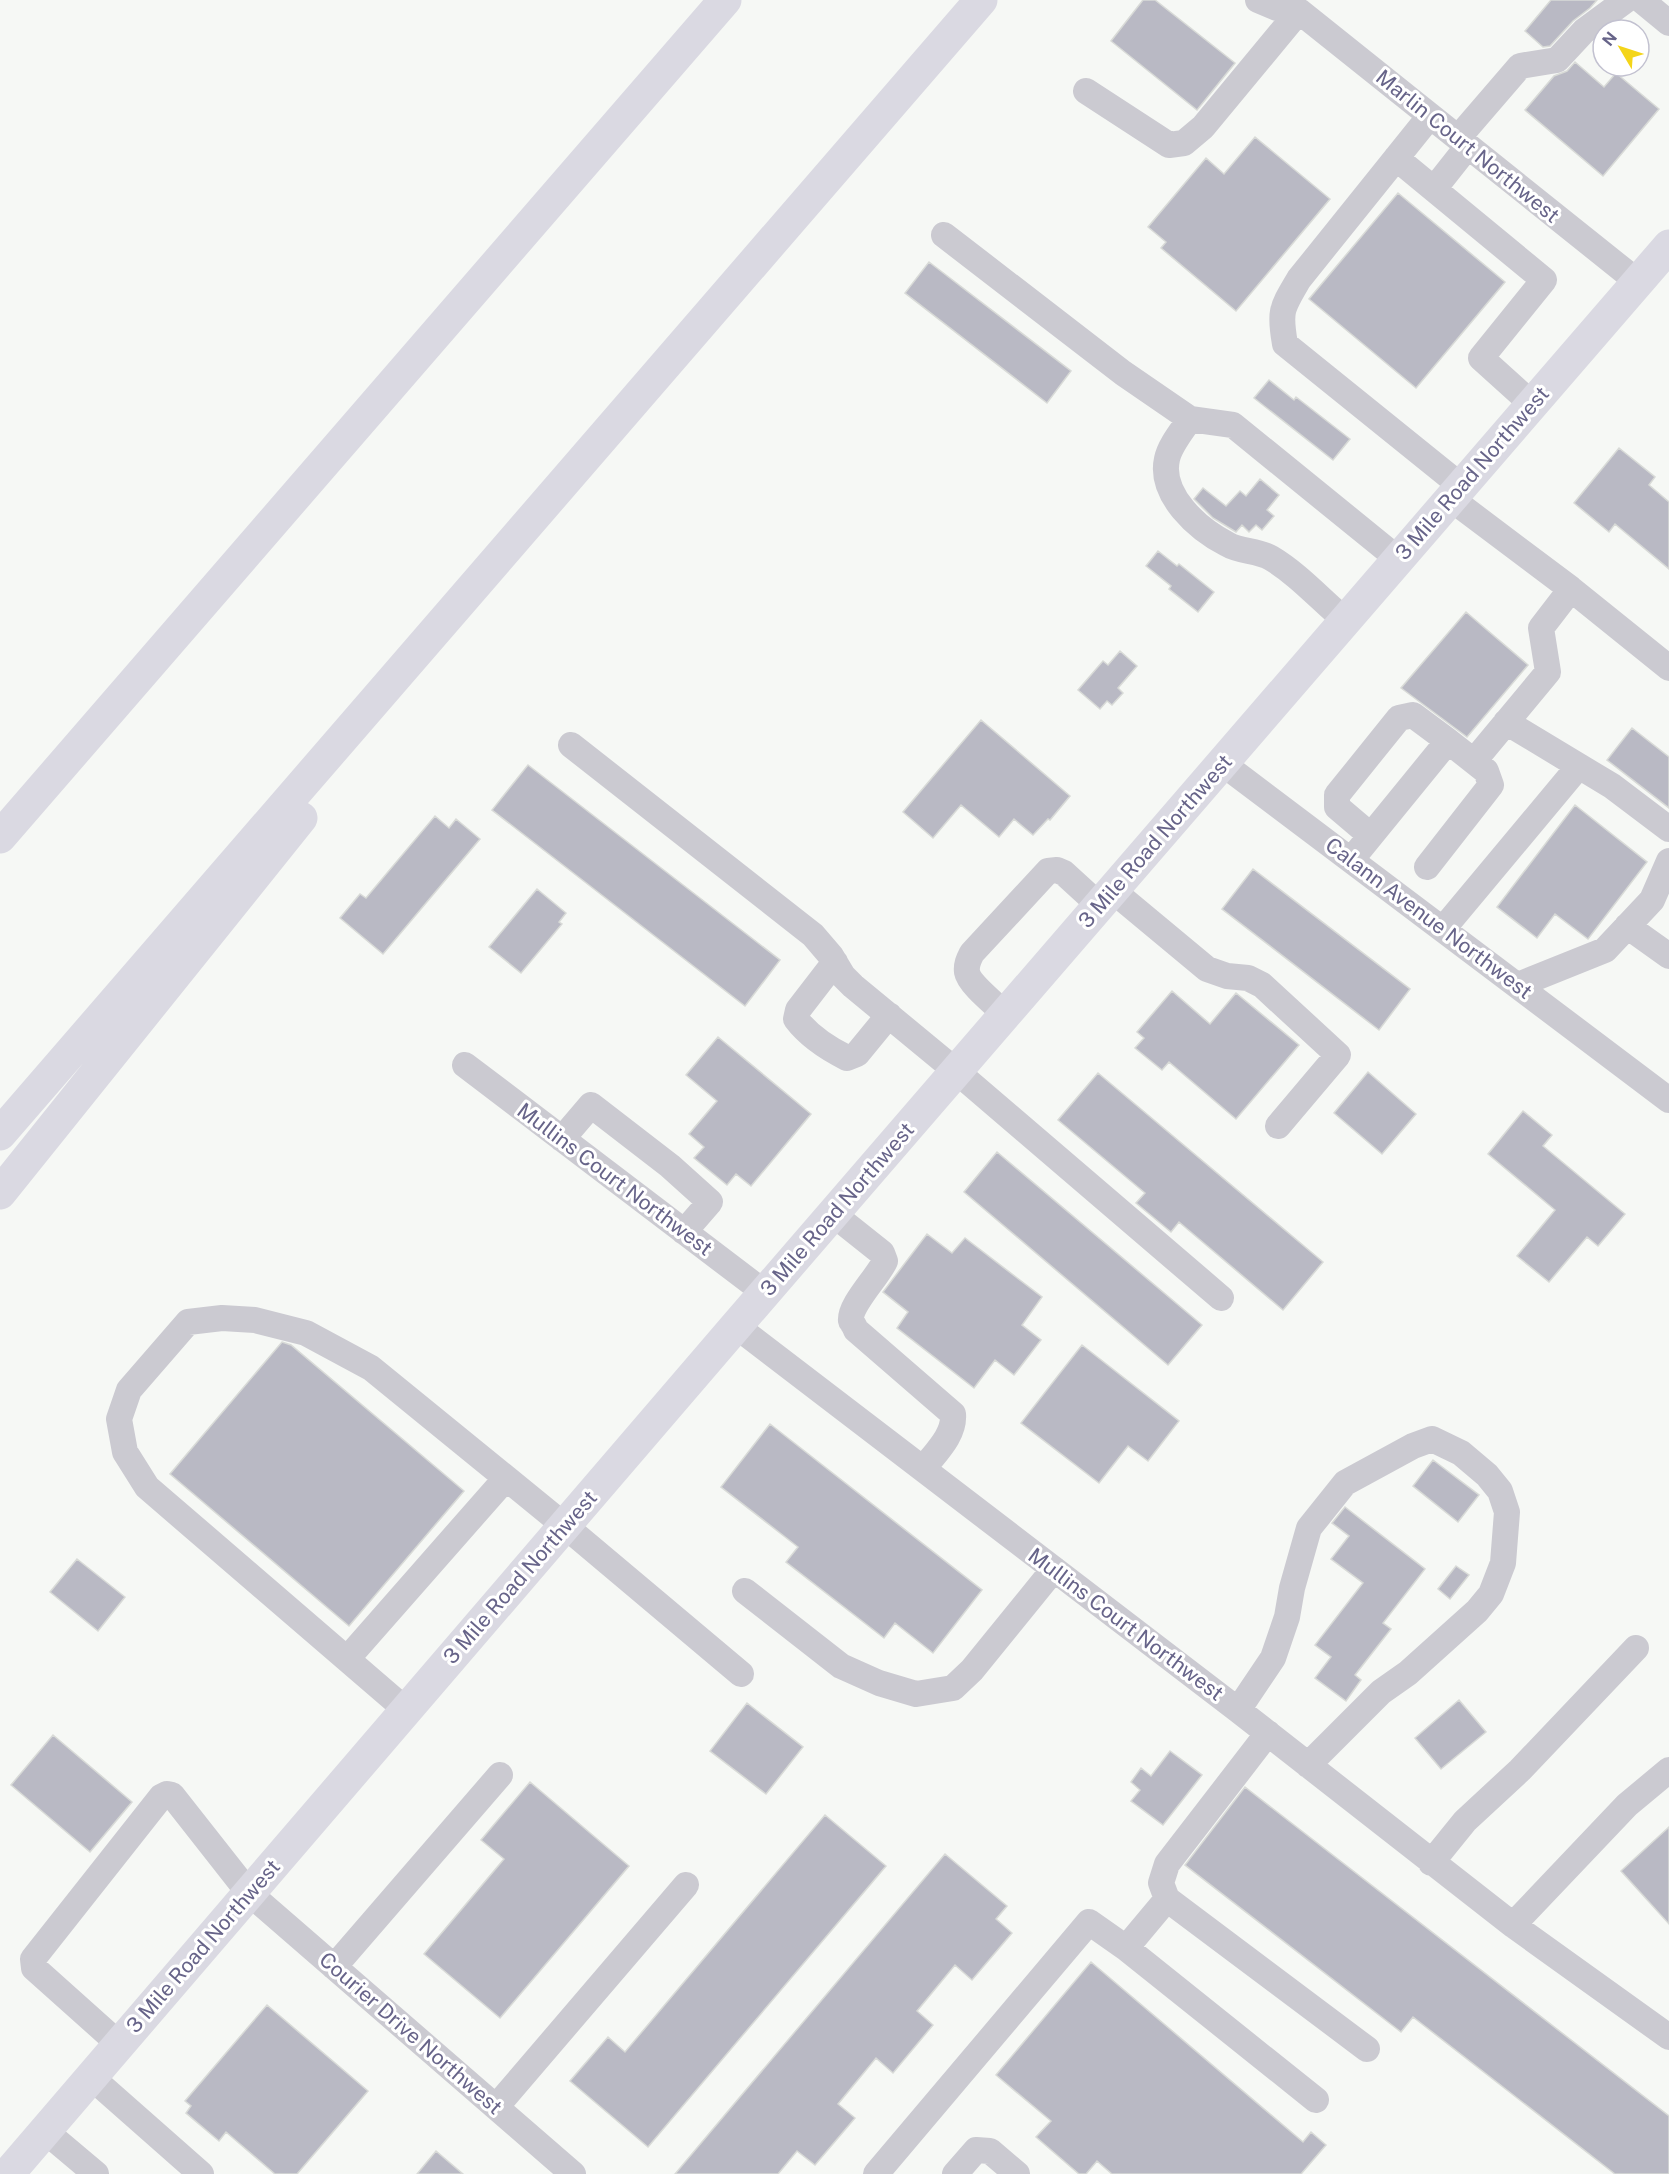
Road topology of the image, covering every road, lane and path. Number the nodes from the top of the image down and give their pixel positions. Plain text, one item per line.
1 (725, 0) edge
2 (981, 0) edge
3 (1258, 0) edge
4 (1626, 0) edge
5 (1641, 0) edge
6 (1299, 11) junction
7 (1669, 22) edge
8 (1086, 91) dead end
9 (1430, 116) junction
10 (1463, 142) junction
11 (1396, 158) junction
12 (1434, 189) junction
13 (944, 235) dead end
14 (1669, 246) edge
15 (1638, 282) junction
16 (654, 379) junction
17 (1532, 404) junction
18 (1190, 419) junction
19 (1456, 492) junction
20 (1398, 559) junction
21 (1570, 589) junction
22 (1345, 620) junction
23 (173, 636) junction
24 (1669, 668) edge
25 (1506, 722) junction
26 (1448, 741) junction
27 (570, 745) dead end
28 (1474, 761) junction
29 (1222, 763) junction
30 (1579, 766) junction
31 (0, 815) edge
32 (1669, 829) edge
33 (1371, 835) junction
34 (0, 837) edge
35 (1351, 860) junction
36 (1669, 861) edge
37 (1427, 867) dead end
38 (1106, 898) junction
39 (1627, 926) junction
40 (1443, 929) junction
41 (1669, 956) edge
42 (835, 962) junction
43 (1518, 985) junction
44 (1005, 1014) junction
45 (890, 1015) junction
46 (465, 1065) dead end
47 (957, 1071) junction
48 (1669, 1100) edge
49 (1278, 1126) dead end
50 (0, 1134) edge
51 (562, 1139) junction
52 (0, 1193) edge
53 (833, 1214) junction
54 (684, 1232) junction
55 (765, 1293) junction
56 (1221, 1298) dead end
57 (736, 1326) junction
58 (923, 1469) junction
59 (506, 1478) junction
60 (565, 1526) junction
61 (1054, 1569) junction
62 (745, 1591) dead end
63 (1636, 1648) dead end
64 (347, 1659) junction
65 (741, 1674) dead end
66 (406, 1710) junction
67 (1238, 1710) junction
68 (1268, 1733) junction
69 (1308, 1765) junction
70 (1669, 1770) edge
71 (500, 1776) dead end
72 (1431, 1863) junction
73 (686, 1885) dead end
74 (249, 1893) junction
75 (1167, 1899) junction
76 (1513, 1925) junction
77 (1126, 1948) junction
78 (334, 1967) junction
79 (1669, 2037) edge
80 (119, 2044) junction
81 (1367, 2049) dead end
82 (91, 2078) junction
83 (1316, 2100) dead end
84 (496, 2107) junction
85 (45, 2131) junction
86 (8, 2174) edge
87 (96, 2174) edge
88 (201, 2174) edge
89 (573, 2174) edge
90 (876, 2174) edge
91 (956, 2174) edge
92 (1017, 2174) edge

1 - 23 main road
2 - 16 main road
3 - 6 street
4 - 10 street
5 - 7 street
6 - 8 street
6 - 9 street, Marlin Court Northwest
9 - 10 street, Marlin Court Northwest
9 - 11 street
10 - 12 street
10 - 15 street, Marlin Court Northwest
11 - 12 street
11 - 19 street
12 - 17 street
13 - 18 street
14 - 15 main road, 3 Mile Road Northwest
15 - 17 main road, 3 Mile Road Northwest
16 - 50 main road
16 - 52 main road
17 - 19 main road, 3 Mile Road Northwest
18 - 20 street
18 - 22 street
19 - 20 main road, 3 Mile Road Northwest
19 - 21 street
20 - 22 main road, 3 Mile Road Northwest
21 - 24 street
21 - 25 street
22 - 29 main road, 3 Mile Road Northwest
23 - 31 main road
23 - 34 main road
25 - 28 street
25 - 30 street
26 - 28 street
26 - 33 street
26 - 33 street
27 - 42 street
28 - 37 street
29 - 35 street, Calann Avenue Northwest
29 - 38 main road, 3 Mile Road Northwest
30 - 32 street
30 - 40 street
33 - 35 street
35 - 40 street, Calann Avenue Northwest
36 - 39 street
38 - 44 main road, 3 Mile Road Northwest
38 - 44 street
38 - 49 street
39 - 41 street
39 - 43 street
40 - 43 street, Calann Avenue Northwest
42 - 45 street
42 - 45 street
43 - 48 street, Calann Avenue Northwest
44 - 47 main road, 3 Mile Road Northwest
45 - 47 street
46 - 51 street, Mullins Court Northwest
47 - 53 main road, 3 Mile Road Northwest
47 - 56 street
51 - 54 street, Mullins Court Northwest
51 - 54 street
53 - 55 main road, 3 Mile Road Northwest
53 - 58 street
54 - 55 street, Mullins Court Northwest
55 - 57 main road, 3 Mile Road Northwest
57 - 58 street, Mullins Court Northwest
57 - 60 main road, 3 Mile Road Northwest
58 - 61 street, Mullins Court Northwest
59 - 60 street
59 - 64 street
59 - 64 street
60 - 65 street
60 - 66 main road, 3 Mile Road Northwest
61 - 62 street
61 - 67 street, Mullins Court Northwest
63 - 72 street
64 - 66 street
66 - 74 main road, 3 Mile Road Northwest
67 - 68 street, Mullins Court Northwest
67 - 69 street
68 - 69 street, Mullins Court Northwest
68 - 75 street
69 - 72 street, Mullins Court Northwest
70 - 76 street
71 - 78 street
72 - 76 street, Mullins Court Northwest
73 - 84 street
74 - 78 street, Courier Drive Northwest
74 - 80 main road, 3 Mile Road Northwest
74 - 80 street, Courier Drive Northwest
75 - 77 street
75 - 81 street
76 - 79 street, Mullins Court Northwest
77 - 83 street
77 - 90 street
78 - 84 street, Courier Drive Northwest
80 - 82 main road, 3 Mile Road Northwest
82 - 85 main road, 3 Mile Road Northwest
82 - 88 street
84 - 89 street, Courier Drive Northwest
85 - 86 main road, 3 Mile Road Northwest
85 - 87 street
91 - 92 street

